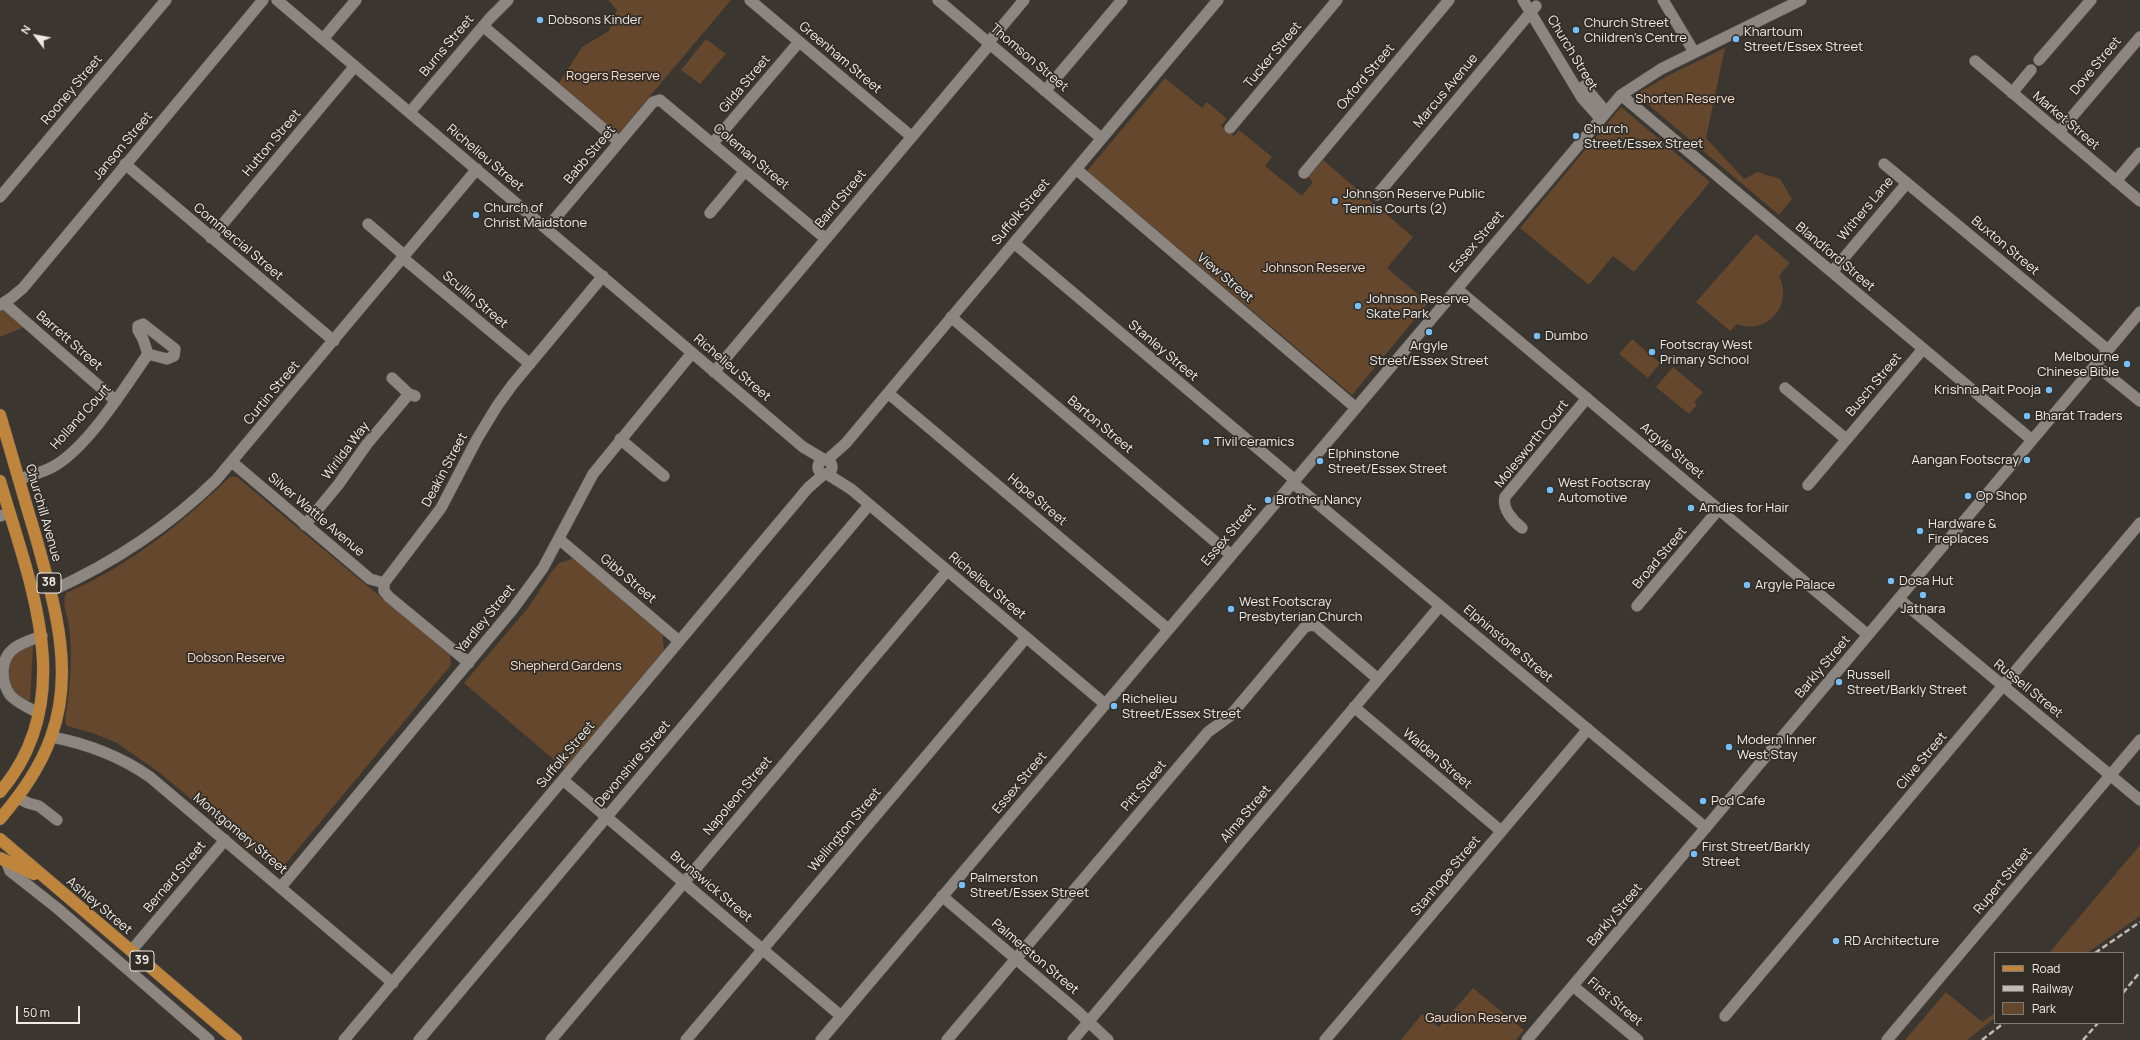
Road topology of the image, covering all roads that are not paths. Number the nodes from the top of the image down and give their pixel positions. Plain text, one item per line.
1 (166, 0) edge
2 (263, 0) edge
3 (277, 0) edge
4 (356, 0) edge
5 (508, 0) edge
6 (750, 0) edge
7 (938, 0) edge
8 (1024, 0) edge
9 (1122, 0) edge
10 (1218, 0) edge
11 (1337, 0) edge
12 (1450, 0) edge
13 (1523, 0) edge
14 (1663, 0) edge
15 (2091, 0) edge
16 (1798, 1) edge
17 (1533, 6) edge
18 (483, 26) junction
19 (2140, 36) edge
20 (323, 39) junction
21 (799, 42) junction
22 (989, 43) junction
23 (1694, 52) junction
24 (2039, 60) dead end
25 (1975, 62) dead end
26 (355, 66) junction
27 (2031, 70) dead end
28 (1045, 91) junction
29 (2012, 93) junction
30 (1621, 95) junction
31 (657, 100) joint
32 (410, 112) junction
33 (1603, 115) junction
34 (1230, 128) dead end
35 (2059, 132) junction
36 (912, 137) junction
37 (1101, 138) junction
38 (619, 142) junction
39 (713, 143) junction
40 (2140, 153) edge
41 (125, 164) junction
42 (1884, 164) dead end
43 (477, 169) junction
44 (1076, 169) junction
45 (745, 171) junction
46 (1304, 173) dead end
47 (2116, 181) junction
48 (1907, 183) junction
49 (1377, 195) dead end
50 (0, 198) edge
51 (2140, 201) edge
52 (710, 213) dead end
53 (368, 224) dead end
54 (547, 228) junction
55 (211, 238) junction
56 (826, 238) junction
57 (1014, 243) junction
58 (404, 257) junction
59 (1832, 272) junction
60 (603, 276) junction
61 (1457, 289) junction
62 (2, 304) edge
63 (2140, 312) edge
64 (951, 317) junction
65 (334, 341) junction
66 (1922, 349) junction
67 (2108, 350) junction
68 (692, 353) junction
69 (148, 354) dead end
70 (530, 364) junction
71 (2103, 371) dead end
72 (714, 372) junction
73 (392, 378) dead end
74 (1785, 388) dead end
75 (888, 392) junction
76 (1587, 398) junction
77 (116, 400) junction
78 (2140, 401) edge
79 (1356, 408) junction
80 (0, 415) edge
81 (620, 439) junction
82 (1846, 439) junction
83 (2032, 440) junction
84 (232, 462) junction
85 (826, 467) junction
86 (664, 476) dead end
87 (19, 479) junction
88 (0, 481) edge
89 (1294, 481) junction
90 (1808, 485) dead end
91 (23, 494) junction
92 (5, 499) junction
93 (869, 505) junction
94 (1719, 509) junction
95 (5, 515) edge
96 (2140, 523) edge
97 (305, 525) junction
98 (1522, 528) dead end
99 (559, 539) junction
100 (1231, 555) junction
101 (947, 571) junction
102 (384, 583) junction
103 (51, 591) junction
104 (33, 598) junction
105 (1899, 599) junction
106 (1440, 606) junction
107 (1637, 606) dead end
108 (1168, 629) junction
109 (60, 634) junction
110 (1868, 635) junction
111 (42, 636) junction
112 (1026, 638) junction
113 (680, 641) junction
114 (469, 663) junction
115 (1378, 679) junction
116 (2003, 686) junction
117 (1105, 704) junction
118 (1354, 708) junction
119 (38, 713) junction
120 (56, 722) junction
121 (1588, 729) junction
122 (32, 733) junction
123 (52, 737) junction
124 (2140, 740) edge
125 (2111, 775) junction
126 (563, 780) junction
127 (0, 792) edge
128 (18, 798) junction
129 (2140, 800) edge
130 (607, 817) junction
131 (0, 819) edge
132 (57, 820) dead end
133 (1706, 828) junction
134 (1501, 832) junction
135 (0, 839) edge
136 (225, 840) junction
137 (3, 859) edge
138 (49, 882) junction
139 (684, 883) junction
140 (281, 887) junction
141 (942, 896) junction
142 (71, 900) junction
143 (51, 904) junction
144 (762, 950) junction
145 (131, 951) junction
146 (1016, 959) junction
147 (393, 983) junction
148 (1573, 986) junction
149 (841, 1016) junction
150 (1724, 1016) dead end
151 (1088, 1022) junction
152 (209, 1040) edge
153 (236, 1040) edge
154 (344, 1040) edge
155 (419, 1040) edge
156 (551, 1040) edge
157 (686, 1040) edge
158 (821, 1040) edge
159 (947, 1040) edge
160 (1073, 1040) edge
161 (1108, 1040) edge
162 (1325, 1040) edge
163 (1528, 1040) edge
164 (1638, 1040) edge
165 (1887, 1040) edge

1 - 50 street, Rooney Street
2 - 41 street, Janson Street
3 - 20 street, Richelieu Street
4 - 20 street
5 - 18 street, Burns Street
6 - 21 street, Greenham Street
7 - 22 street, Thomson Street
8 - 22 street, Baird Street
9 - 28 street
10 - 37 street, Suffolk Street
11 - 34 street, Tucker Street
12 - 46 street, Oxford Street
13 - 17 street, Church Street
14 - 23 street
15 - 24 street
16 - 23 street, Essex Street
17 - 33 street, Church Street
17 - 49 street, Marcus Avenue
18 - 32 street, Burns Street
18 - 38 street
19 - 35 street, Dove Street
20 - 26 street, Richelieu Street
21 - 36 street, Greenham Street
21 - 39 street, Gilda Street
22 - 28 street, Thomson Street
22 - 36 street, Baird Street
23 - 30 street, Essex Street
25 - 29 street, Market Street
26 - 32 street, Richelieu Street
26 - 55 street, Hutton Street
27 - 29 street
28 - 37 street, Thomson Street
29 - 35 street, Market Street
30 - 33 street, Essex Street
30 - 59 street, Blandford Street
31 - 38 street, Babb Street
31 - 39 street, Coleman Street
32 - 43 street, Richelieu Street
33 - 61 street, Essex Street
35 - 47 street, Market Street
36 - 56 street, Baird Street
37 - 44 street, Suffolk Street
38 - 54 street, Babb Street
39 - 45 street, Coleman Street
40 - 47 street
41 - 55 street, Commercial Street
41 - 62 street, Janson Street
42 - 48 street, Buxton Street
43 - 54 street, Richelieu Street
43 - 58 street, Curtin Street
44 - 57 street, Suffolk Street
44 - 79 street, View Street
45 - 52 street
45 - 56 street, Coleman Street
47 - 51 street, Market Street
48 - 59 street, Withers Lane
48 - 67 street, Buxton Street
53 - 58 street, Scullin Street
54 - 60 street, Richelieu Street
55 - 65 street, Commercial Street
56 - 72 street, Baird Street
57 - 64 street, Suffolk Street
57 - 89 street, Stanley Street
58 - 65 street, Curtin Street
58 - 70 street, Scullin Street
59 - 66 street, Blandford Street
60 - 68 street, Richelieu Street
60 - 70 street, Deakin Street
61 - 76 street, Argyle Street
61 - 79 street, Essex Street
62 - 77 street, Barrett Street
63 - 67 street, Barkly Street
64 - 75 street, Suffolk Street
64 - 100 street, Barton Street
65 - 84 street, Curtin Street
66 - 82 street, Busch Street
66 - 83 street, Blandford Street
67 - 83 street, Barkly Street
68 - 72 street, Richelieu Street
68 - 81 street, Yardley Street
69 - 77 street, Holland Court
70 - 102 street, Deakin Street
71 - 78 street
72 - 85 street, Richelieu Street
73 - 97 street, Wirilda Way
74 - 82 street
75 - 85 street, Suffolk Street
75 - 108 street, Hope Street
76 - 94 street, Argyle Street
76 - 98 street, Molesworth Court
77 - 87 street, Holland Court
79 - 89 street, Essex Street
80 - 87 main road, Churchill Avenue / 38
81 - 86 street
81 - 99 street, Yardley Street
82 - 90 street, Busch Street
83 - 105 street, Barkly Street
84 - 97 street, Silver Wattle Avenue
84 - 103 street, Curtin Street
85 - 93 street, Richelieu Street
85 - 113 street, Suffolk Street
87 - 91 main road, Churchill Avenue / 38
88 - 92 main road, 38
89 - 100 street, Essex Street
89 - 106 street, Elphinstone Street
91 - 92 main road
91 - 103 main road, Churchill Avenue / 38
92 - 95 main road, 38
93 - 101 street, Richelieu Street
93 - 130 street, Devonshire Street
94 - 107 street, Broad Street
94 - 110 street, Argyle Street
95 - 104 main road, 38
96 - 116 street, Clive Street
97 - 102 street, Silver Wattle Avenue
99 - 113 street, Gibb Street
99 - 114 street, Yardley Street
100 - 108 street, Essex Street
101 - 112 street, Richelieu Street
101 - 139 street, Napoleon Street
102 - 114 street
103 - 104 main road
103 - 109 main road, Churchill Avenue / 38
104 - 111 main road, 38
105 - 110 street, Barkly Street
105 - 116 street, Russell Street
106 - 115 street, Alma Street
106 - 121 street, Elphinstone Street
108 - 117 street, Essex Street
109 - 111 main road
109 - 120 main road, Churchill Avenue / 38
110 - 133 street, Barkly Street
111 - 119 main road, 38
111 - 119 street
112 - 117 street, Richelieu Street
112 - 144 street, Wellington Street
113 - 126 street, Suffolk Street
114 - 140 street, Yardley Street
115 - 118 street, Alma Street
115 - 146 street, Pitt Street
116 - 125 street, Russell Street
116 - 150 street, Clive Street
117 - 141 street, Essex Street
118 - 134 street, Walden Street
118 - 151 street, Alma Street
119 - 120 main road
119 - 122 main road, 38
120 - 123 main road, Churchill Avenue / 38
121 - 133 street, Elphinstone Street
121 - 134 street, Stanhope Street
122 - 123 main road
122 - 127 main road, 38
123 - 128 main road, Churchill Avenue / 38
123 - 136 street, Montgomery Street
124 - 125 street, Rupert Street
125 - 129 street, Russell Street
125 - 165 street, Rupert Street
126 - 130 street, Brunswick Street
126 - 147 street, Suffolk Street
128 - 131 main road, Churchill Avenue / 38
128 - 132 street
130 - 139 street, Brunswick Street
130 - 155 street, Devonshire Street
133 - 148 street, Barkly Street
134 - 162 street, Stanhope Street
135 - 138 main road, Ashley Street / 39
136 - 140 street, Montgomery Street
136 - 145 street, Bernard Street
137 - 138 main road
137 - 143 street
138 - 142 main road, Ashley Street / 39
139 - 144 street, Brunswick Street
139 - 156 street, Napoleon Street
140 - 147 street, Montgomery Street
141 - 146 street, Palmerston Street
141 - 149 street, Essex Street
142 - 143 street
142 - 145 main road, Ashley Street / 39
143 - 152 street
144 - 149 street, Brunswick Street
144 - 157 street, Wellington Street
145 - 153 main road, Ashley Street / 39
146 - 151 street, Palmerston Street
146 - 159 street, Pitt Street
147 - 154 street, Suffolk Street
148 - 163 street, Barkly Street
148 - 164 street, First Street
149 - 158 street, Essex Street
151 - 160 street, Alma Street
151 - 161 street, Palmerston Street

